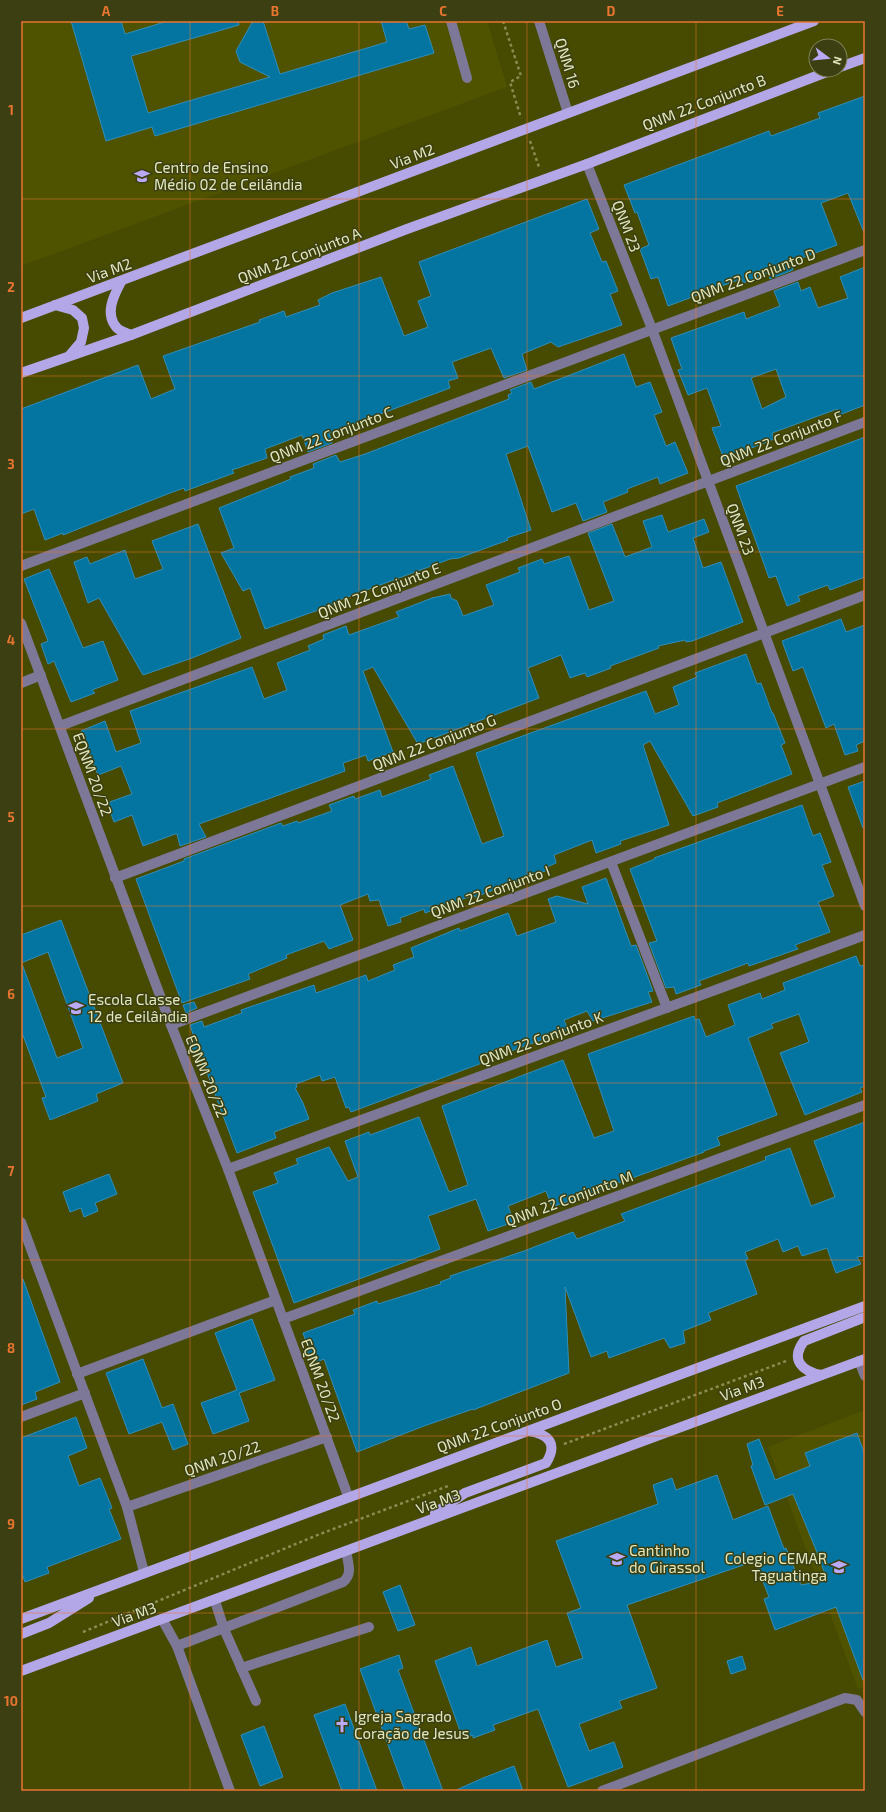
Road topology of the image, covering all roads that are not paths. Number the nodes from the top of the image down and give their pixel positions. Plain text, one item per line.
1 (451, 21) edge
2 (539, 21) edge
3 (814, 21) edge
4 (865, 58) edge
5 (848, 64) edge
6 (467, 78) dead end
7 (811, 78) edge
8 (568, 113) junction
9 (587, 164) junction
10 (865, 250) edge
11 (120, 282) junction
12 (55, 305) junction
13 (21, 318) edge
14 (652, 329) junction
15 (131, 335) junction
16 (69, 356) junction
17 (21, 373) edge
18 (865, 422) edge
19 (708, 483) junction
20 (21, 566) edge
21 (865, 595) edge
22 (21, 623) edge
23 (764, 634) junction
24 (41, 675) junction
25 (21, 683) edge
26 (60, 726) junction
27 (865, 767) edge
28 (820, 784) junction
29 (611, 862) junction
30 (115, 878) junction
31 (865, 906) edge
32 (865, 935) edge
33 (667, 1008) junction
34 (171, 1025) junction
35 (865, 1105) edge
36 (228, 1169) junction
37 (21, 1222) edge
38 (25, 1244) edge
39 (276, 1300) junction
40 (865, 1306) edge
41 (865, 1316) edge
42 (283, 1319) junction
43 (862, 1360) edge
44 (78, 1374) junction
45 (821, 1375) junction
46 (865, 1376) edge
47 (84, 1393) junction
48 (21, 1417) edge
49 (528, 1431) junction
50 (327, 1437) junction
51 (348, 1496) junction
52 (127, 1507) junction
53 (420, 1523) junction
54 (346, 1552) junction
55 (144, 1572) junction
56 (106, 1587) junction
57 (215, 1600) junction
58 (21, 1619) edge
59 (162, 1619) junction
60 (369, 1627) dead end
61 (224, 1629) junction
62 (21, 1634) edge
63 (177, 1646) junction
64 (241, 1668) junction
65 (21, 1672) edge
66 (256, 1701) dead end
67 (865, 1712) edge
68 (230, 1791) edge
69 (602, 1791) edge

1 - 6 street
2 - 8 street, QNM 16
3 - 8 main road, Via M2
4 - 5 main road
7 - 9 main road, QNM 22 Conjunto B
8 - 11 main road, Via M2
9 - 14 street, QNM 23
9 - 15 main road, QNM 22 Conjunto A
10 - 14 street, QNM 22 Conjunto D
11 - 12 main road, Via M2
11 - 15 main road
12 - 13 main road, Via M2
12 - 16 main road
14 - 19 street, QNM 23
14 - 20 street, QNM 22 Conjunto C
15 - 16 main road, QNM 22 Conjunto A
16 - 17 main road, QNM 22 Conjunto A
18 - 19 street, QNM 22 Conjunto F
19 - 23 street, QNM 23
19 - 26 street, QNM 22 Conjunto E
21 - 23 street, QNM 22 Conjunto G
22 - 24 street, EQNM 20/22
23 - 28 street, QNM 23
23 - 30 street, QNM 22 Conjunto G
24 - 25 street
24 - 26 street, EQNM 20/22
26 - 30 street, EQNM 20/22
27 - 28 street, QNM 22 Conjunto I
28 - 29 street, QNM 22 Conjunto I
28 - 31 street, QNM 23
29 - 33 street
29 - 34 street, QNM 22 Conjunto I
30 - 34 street, EQNM 20/22
32 - 33 street, QNM 22 Conjunto K
33 - 36 street, QNM 22 Conjunto K
34 - 36 street, EQNM 20/22
35 - 42 street, QNM 22 Conjunto M
36 - 39 street, EQNM 20/22
37 - 38 street
38 - 44 street
39 - 42 street, EQNM 20/22
39 - 44 street
40 - 49 main road, QNM 22 Conjunto O
41 - 45 main road
42 - 50 street, EQNM 20/22
43 - 45 main road, Via M3
43 - 46 street
44 - 47 street
45 - 53 main road, Via M3
47 - 48 street
47 - 52 street
49 - 51 main road, QNM 22 Conjunto O
49 - 53 main road
50 - 51 street, EQNM 20/22
50 - 52 street, QNM 20/22
51 - 55 main road, QNM 22 Conjunto O
52 - 55 street
53 - 54 main road, Via M3
54 - 57 main road, Via M3
54 - 61 street
55 - 56 main road, QNM 22 Conjunto O
56 - 58 main road
56 - 62 main road
57 - 59 main road, Via M3
57 - 61 street
59 - 63 street
59 - 65 main road, Via M3
60 - 64 street
61 - 63 street
61 - 64 street
63 - 68 street
64 - 66 street
67 - 69 street

